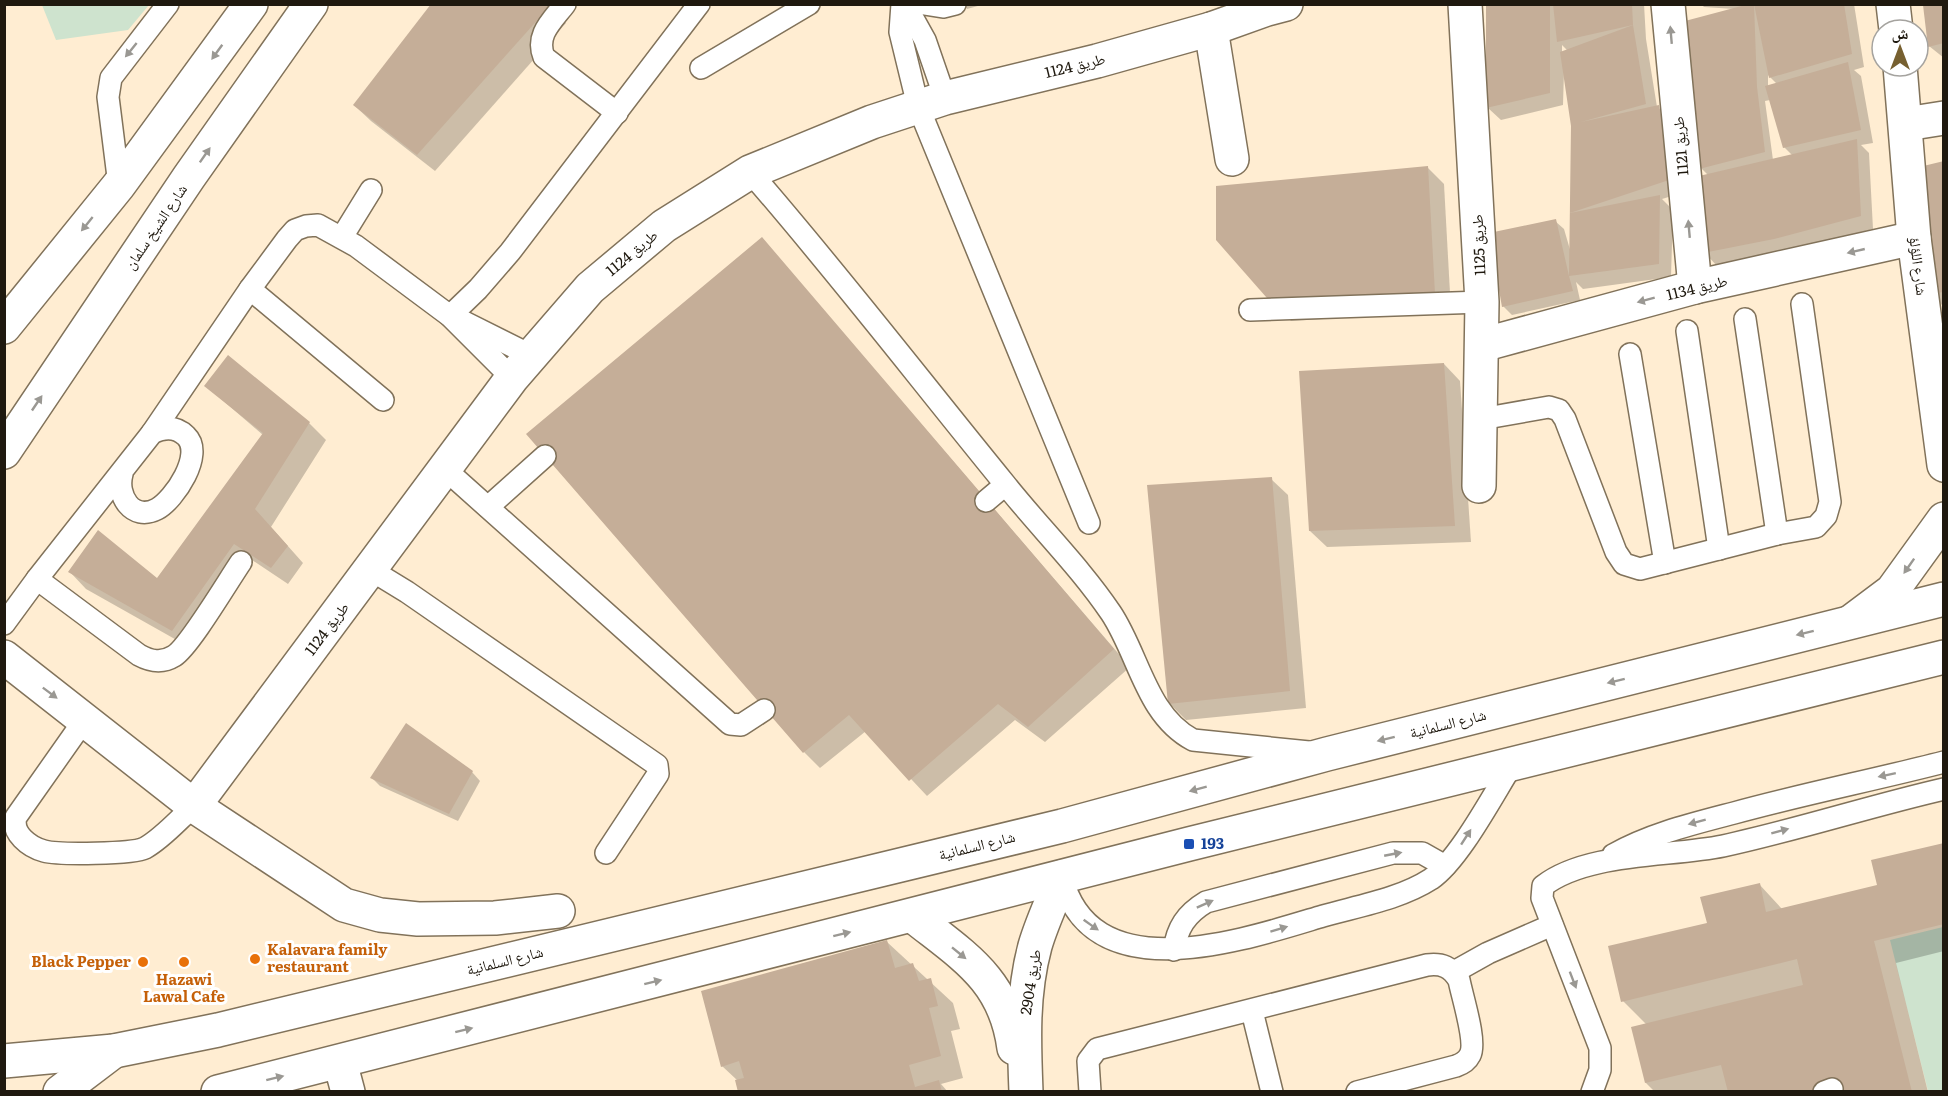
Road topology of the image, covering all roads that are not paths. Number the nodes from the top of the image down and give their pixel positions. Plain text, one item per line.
1 (168, 4) edge
2 (251, 4) edge
3 (311, 4) edge
4 (566, 4) edge
5 (699, 4) edge
6 (809, 4) edge
7 (904, 4) edge
8 (924, 4) edge
9 (955, 4) edge
10 (1465, 4) edge
11 (1668, 4) edge
12 (1273, 6) edge
13 (1211, 29) junction
14 (701, 68) dead end
15 (1901, 78) edge
16 (931, 102) junction
17 (617, 113) junction
18 (1944, 118) edge
19 (1906, 124) junction
20 (1232, 159) dead end
21 (750, 172) junction
22 (119, 185) junction
23 (371, 190) dead end
24 (342, 237) junction
25 (1914, 238) junction
26 (1695, 287) junction
27 (250, 289) junction
28 (1482, 302) junction
29 (1802, 304) dead end
30 (1250, 310) dead end
31 (450, 316) junction
32 (1745, 319) dead end
33 (5, 326) edge
34 (1687, 331) dead end
35 (1482, 345) junction
36 (1630, 354) dead end
37 (522, 367) junction
38 (383, 400) dead end
39 (1480, 419) junction
40 (152, 433) junction
41 (4, 452) edge
42 (545, 456) dead end
43 (1944, 465) edge
44 (446, 470) junction
45 (122, 474) junction
46 (1005, 485) junction
47 (1479, 486) dead end
48 (986, 501) dead end
49 (488, 507) junction
50 (1944, 519) edge
51 (1089, 523) dead end
52 (1777, 534) junction
53 (1719, 549) junction
54 (241, 562) dead end
55 (1665, 563) junction
56 (371, 570) junction
57 (37, 579) junction
58 (1944, 599) edge
59 (1852, 621) junction
60 (4, 624) edge
61 (4, 657) edge
62 (1944, 657) edge
63 (764, 710) dead end
64 (85, 719) junction
65 (1327, 754) junction
66 (1944, 762) edge
67 (1512, 765) junction
68 (1944, 789) edge
69 (194, 806) junction
70 (606, 853) dead end
71 (1599, 863) junction
72 (1445, 866) junction
73 (1062, 877) junction
74 (558, 911) dead end
75 (913, 916) junction
76 (1552, 926) junction
77 (1174, 950) junction
78 (1454, 972) junction
79 (1252, 1011) junction
80 (114, 1051) junction
81 (6, 1060) edge
82 (344, 1077) edge
83 (1593, 1091) edge
84 (60, 1092) edge
85 (218, 1092) edge
86 (1026, 1092) edge
87 (1090, 1092) edge
88 (1272, 1092) edge
89 (1357, 1092) edge

1 -> 22 lane
2 -> 22 main road
41 -> 3 main road, شارع الشيخ سلمان
4 - 17 lane
5 - 17 lane
6 - 14 lane
7 - 16 lane
7 - 16 lane
8 - 9 lane
10 - 28 main road, طريق 1125
26 -> 11 main road, طريق 1121
12 - 13 main road, طريق 1124
13 - 16 main road, طريق 1124
13 - 20 main road
15 - 19 main road, شارع اللؤلؤ
16 - 21 main road, طريق 1124
16 - 51 lane
17 - 31 lane
18 - 19 main road
19 - 25 main road, شارع اللؤلؤ
21 - 37 main road, طريق 1124
21 - 46 lane
22 -> 33 main road
23 - 24 lane
24 - 27 lane
24 - 31 lane
25 -> 26 main road, طريق 1134
25 - 43 main road, شارع اللؤلؤ
26 -> 35 main road, طريق 1134
27 - 38 lane
27 - 40 lane
28 - 30 lane
28 - 35 main road, طريق 1125
29 - 52 lane
31 - 37 lane
31 - 37 lane
32 - 52 lane
34 - 53 lane
35 - 39 main road, طريق 1125
36 - 55 lane
37 - 44 main road, طريق 1124
39 - 47 main road, طريق 1125
39 - 55 lane
40 - 45 lane
40 - 45 lane
42 - 49 lane
44 - 49 lane
44 - 56 main road, طريق 1124
45 - 57 lane
46 - 48 lane
46 - 65 lane
49 - 63 lane
50 -> 59 main road
52 - 53 lane
53 - 55 lane
54 - 57 lane
56 - 69 main road, طريق 1124
56 - 70 lane
57 - 60 lane
58 - 59 main road, شارع السلمانية
59 -> 65 main road, شارع السلمانية
61 -> 64 main road
62 - 67 main road
64 - 69 main road
64 - 69 lane
65 -> 80 main road, شارع السلمانية
66 -> 71 lane
72 -> 67 lane
67 - 73 main road
71 -> 68 lane
69 - 74 main road
71 - 76 lane
77 -> 72 lane
77 -> 72 lane
73 - 75 main road
73 -> 77 lane
73 - 86 main road, طريق 2904
82 -> 75 main road
75 -> 86 main road, طريق 2904
76 - 78 lane
76 -> 83 lane
78 - 79 lane
78 - 89 lane
79 - 87 lane
79 - 88 lane
80 - 81 main road, شارع السلمانية
80 - 84 main road
85 -> 82 main road

